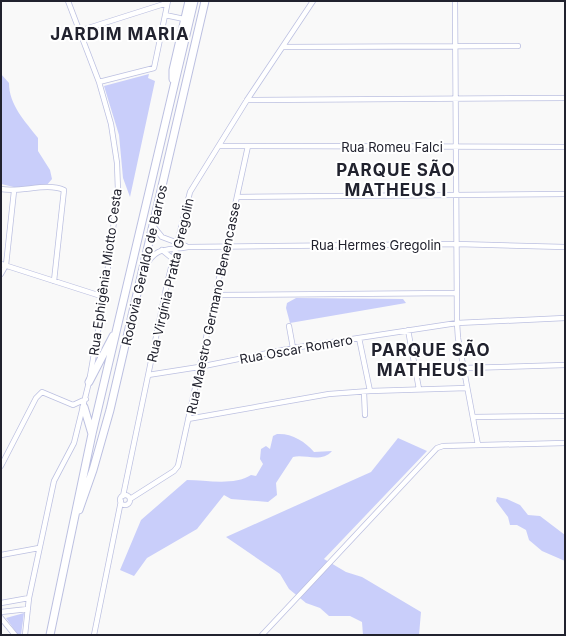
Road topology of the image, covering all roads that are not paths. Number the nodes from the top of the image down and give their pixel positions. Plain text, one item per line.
1 (68, 1) edge
2 (189, 1) edge
3 (194, 1) edge
4 (205, 1) edge
5 (313, 1) edge
6 (455, 1) edge
7 (167, 2) edge
8 (165, 15) junction
9 (184, 19) junction
10 (80, 30) junction
11 (518, 46) dead end
12 (283, 47) junction
13 (456, 47) junction
14 (99, 82) junction
15 (173, 93) junction
16 (565, 98) edge
17 (457, 99) junction
18 (247, 100) junction
19 (219, 146) junction
20 (248, 146) junction
21 (456, 147) junction
22 (565, 147) edge
23 (1, 189) edge
24 (14, 191) junction
25 (565, 194) edge
26 (457, 195) junction
27 (237, 197) junction
28 (153, 225) junction
29 (176, 243) junction
30 (457, 244) junction
31 (225, 246) junction
32 (188, 247) junction
33 (565, 247) edge
34 (175, 248) junction
35 (162, 250) junction
36 (173, 259) junction
37 (4, 264) edge
38 (1, 274) edge
39 (141, 276) junction
40 (54, 281) junction
41 (456, 293) junction
42 (216, 295) junction
43 (104, 297) junction
44 (565, 318) edge
45 (457, 322) junction
46 (118, 325) junction
47 (289, 326) dead end
48 (408, 330) junction
49 (359, 338) junction
50 (293, 348) junction
51 (565, 365) edge
52 (199, 367) junction
53 (464, 368) junction
54 (148, 375) junction
55 (89, 382) junction
56 (419, 388) junction
57 (467, 388) junction
58 (370, 391) junction
59 (364, 392) junction
60 (86, 398) junction
61 (84, 407) junction
62 (366, 415) dead end
63 (473, 416) junction
64 (565, 416) edge
65 (188, 419) junction
66 (92, 434) junction
67 (565, 443) edge
68 (478, 445) junction
69 (1, 466) edge
70 (122, 496) junction
71 (130, 499) junction
72 (121, 501) junction
73 (71, 527) junction
74 (39, 548) junction
75 (1, 555) edge
76 (30, 598) junction
77 (1, 603) edge
78 (28, 609) junction
79 (1, 612) edge
80 (1, 618) edge
81 (16, 635) edge
82 (25, 635) edge
83 (50, 635) edge
84 (94, 635) edge
85 (262, 635) edge

1 - 10 street, Rua Ephigênia Miotto Cesta
2 - 9 highway
3 - 15 highway, Rodovia Geraldo de Barros
4 - 28 highway, Rodovia Geraldo de Barros
5 - 12 street, Rua Virgínia Pratta Gregolin
6 - 13 street
7 - 8 street
7 - 10 street
8 - 9 street
8 - 14 street
9 - 15 highway
10 - 14 street, Rua Ephigênia Miotto Cesta
11 - 13 street
12 - 13 street
12 - 18 street, Rua Virgínia Pratta Gregolin
13 - 17 street
14 - 43 street, Rua Ephigênia Miotto Cesta
15 - 46 highway, Rodovia Geraldo de Barros
16 - 17 street
17 - 18 street
17 - 21 street
18 - 19 street, Rua Virgínia Pratta Gregolin
19 - 20 street, Rua Romeu Falci
19 - 29 street, Rua Virgínia Pratta Gregolin
20 - 21 street, Rua Romeu Falci
20 - 27 street, Rua Maestro Germano Benencasse
21 - 22 street, Rua Romeu Falci
21 - 26 street
23 - 24 street
24 - 37 street
24 - 40 street
25 - 26 street
26 - 27 street
26 - 30 street
27 - 31 street, Rua Maestro Germano Benencasse
28 - 29 street, Rua Hermes Gregolin
28 - 39 highway, Rodovia Geraldo de Barros
29 - 32 street, Rua Hermes Gregolin
29 - 34 street, Rua Virgínia Pratta Gregolin
30 - 31 street, Rua Hermes Gregolin
30 - 33 street, Rua Hermes Gregolin
30 - 41 street
31 - 32 street, Rua Hermes Gregolin
31 - 42 street, Rua Maestro Germano Benencasse
32 - 34 street, Rua Hermes Gregolin
34 - 35 street, Rua Hermes Gregolin
34 - 36 street, Rua Virgínia Pratta Gregolin
35 - 36 street
35 - 39 street
36 - 54 street, Rua Virgínia Pratta Gregolin
37 - 38 street
37 - 40 street
39 - 73 highway, Rodovia Geraldo de Barros
40 - 43 street
41 - 42 street
41 - 45 street
42 - 52 street, Rua Maestro Germano Benencasse
43 - 55 street, Rua Ephigênia Miotto Cesta
44 - 45 street, Rua Oscar Romero
45 - 48 street, Rua Oscar Romero
45 - 53 street
46 - 55 highway
46 - 66 highway, Rodovia Geraldo de Barros
47 - 50 street
48 - 49 street, Rua Oscar Romero
48 - 56 street
49 - 50 street, Rua Oscar Romero
49 - 58 street
50 - 52 street, Rua Oscar Romero
51 - 53 street
52 - 54 street, Rua Oscar Romero
52 - 65 street, Rua Maestro Germano Benencasse
53 - 57 street
54 - 70 street, Rua Virgínia Pratta Gregolin
55 - 60 street, Rua Ephigênia Miotto Cesta
56 - 57 street
56 - 58 street
57 - 63 street
58 - 59 street
59 - 62 street
59 - 65 street
60 - 61 street, Rua Ephigênia Miotto Cesta
60 - 69 street
61 - 66 highway
61 - 74 street, Rua Ephigênia Miotto Cesta
63 - 64 street
63 - 68 street
65 - 71 street, Rua Maestro Germano Benencasse
66 - 73 highway, Rodovia Geraldo de Barros
67 - 68 street
68 - 85 street
70 - 71 street
70 - 72 street, Rua Virgínia Pratta Gregolin
71 - 72 street
72 - 84 street
73 - 83 highway, Rodovia Geraldo de Barros
74 - 75 street
74 - 76 street, Rua Ephigênia Miotto Cesta
76 - 77 street
76 - 78 street, Rua Ephigênia Miotto Cesta
78 - 79 street
78 - 82 street, Rua Ephigênia Miotto Cesta
80 - 81 street

